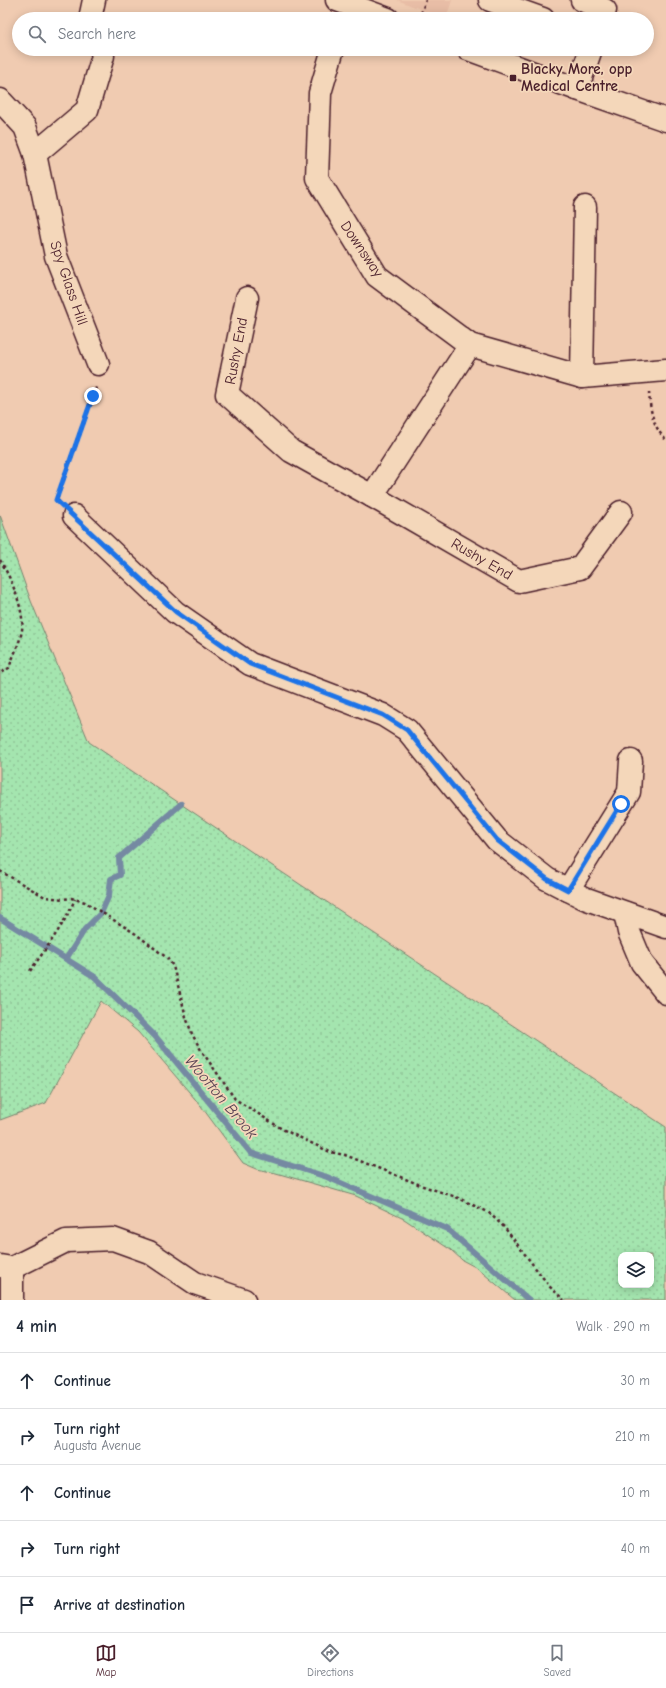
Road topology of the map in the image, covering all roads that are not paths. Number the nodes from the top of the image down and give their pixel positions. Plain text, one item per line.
1 (94, 0) edge
2 (490, 0) edge
3 (582, 0) edge
4 (341, 8) edge
5 (91, 12) edge
6 (358, 12) edge
7 (524, 12) edge
8 (604, 12) edge
9 (104, 56) edge
10 (331, 56) edge
11 (487, 56) edge
12 (589, 56) edge
13 (577, 89) junction
14 (0, 100) edge
15 (666, 120) edge
16 (35, 154) junction
17 (585, 207) dead end
18 (246, 298) dead end
19 (470, 345) junction
20 (98, 364) road end
21 (656, 371) edge
22 (582, 377) junction
23 (372, 496) junction
24 (621, 512) dead end
25 (74, 516) road end
26 (631, 761) dead end
27 (568, 890) junction
28 (625, 913) junction
29 (666, 927) edge
30 (666, 993) edge
31 (6, 1267) edge
32 (12, 1300) edge
33 (244, 1300) edge

1 - 5 street
2 - 7 street
3 - 8 street
4 - 6 street
9 - 16 street
10 - 19 street, Downsway
11 - 13 street
12 - 13 street
13 - 15 street
14 - 16 street, Spy Glass Hill
16 - 20 street, Spy Glass Hill
17 - 22 street
18 - 23 street, Rushy End
19 - 22 street, Downsway
19 - 23 street
21 - 22 street, Downsway
23 - 24 street, Rushy End
25 - 27 street
26 - 27 street
27 - 28 street
28 - 29 street
28 - 30 street
31 - 32 street
31 - 33 street

